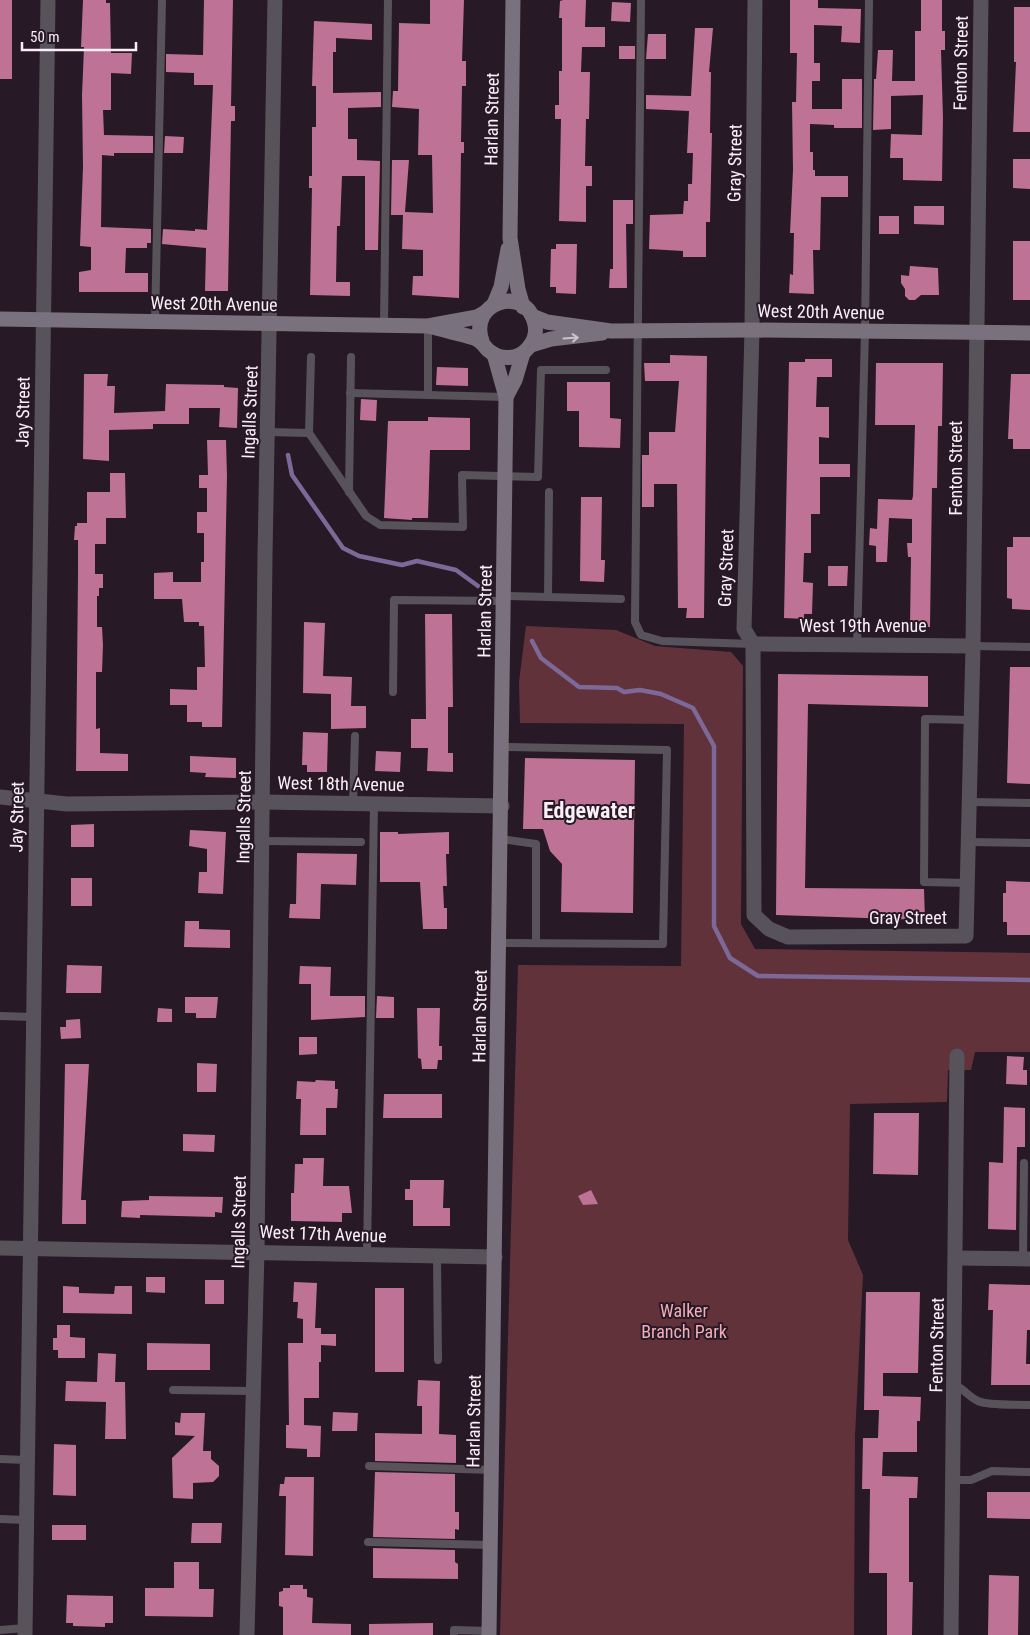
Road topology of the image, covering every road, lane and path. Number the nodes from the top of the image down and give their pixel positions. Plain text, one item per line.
1 (48, 0) edge
2 (162, 0) edge
3 (275, 0) edge
4 (388, 0) edge
5 (513, 0) edge
6 (641, 0) edge
7 (755, 0) edge
8 (869, 0) edge
9 (981, 0) edge
10 (510, 238) junction
11 (489, 309) junction
12 (528, 311) junction
13 (0, 319) edge
14 (44, 320) junction
15 (155, 322) junction
16 (271, 323) junction
17 (384, 325) junction
18 (428, 326) junction
19 (752, 330) junction
20 (611, 331) junction
21 (638, 331) junction
22 (865, 331) junction
23 (976, 333) junction
24 (1030, 334) edge
25 (482, 342) junction
26 (527, 349) junction
27 (494, 354) junction
28 (311, 357) dead end
29 (351, 357) dead end
30 (606, 370) dead end
31 (350, 393) junction
32 (428, 395) junction
33 (506, 397) junction
34 (267, 432) junction
35 (309, 433) junction
36 (506, 476) junction
37 (350, 492) junction
38 (549, 492) dead end
39 (548, 597) junction
40 (504, 598) junction
41 (621, 599) dead end
42 (753, 644) junction
43 (857, 645) junction
44 (973, 646) junction
45 (1030, 647) edge
46 (393, 692) dead end
47 (971, 720) junction
48 (355, 736) dead end
49 (502, 747) junction
50 (0, 797) edge
51 (36, 800) junction
52 (262, 802) junction
53 (969, 802) junction
54 (1030, 803) edge
55 (353, 804) junction
56 (374, 804) junction
57 (502, 806) junction
58 (501, 839) junction
59 (262, 841) junction
60 (360, 842) dead end
61 (968, 842) junction
62 (1030, 843) edge
63 (967, 883) junction
64 (966, 936) joint
65 (500, 943) junction
66 (536, 943) junction
67 (0, 1016) edge
68 (33, 1017) junction
69 (958, 1056) dead end
70 (1024, 1164) dead end
71 (0, 1248) edge
72 (30, 1248) junction
73 (257, 1251) junction
74 (367, 1254) junction
75 (437, 1256) junction
76 (495, 1257) junction
77 (957, 1258) junction
78 (1026, 1259) edge
79 (438, 1360) dead end
80 (955, 1385) junction
81 (173, 1390) dead end
82 (254, 1391) junction
83 (1030, 1404) edge
84 (0, 1459) edge
85 (27, 1460) junction
86 (369, 1466) dead end
87 (492, 1470) junction
88 (1030, 1472) edge
89 (953, 1480) junction
90 (0, 1519) edge
91 (26, 1520) junction
92 (368, 1542) dead end
93 (490, 1545) junction
94 (0, 1630) edge
95 (25, 1631) edge
96 (489, 1633) edge
97 (247, 1635) edge
98 (454, 1635) edge
99 (951, 1635) edge

1 - 14 street, Jay Street
2 - 15 lane
3 - 16 street, Ingalls Street
4 - 17 lane
5 - 10 street, Harlan Street
6 - 21 lane
7 - 19 street, Gray Street
8 - 22 lane
9 - 23 street, Fenton Street
10 - 11 street, Harlan Street
10 - 12 street, Harlan Street
11 - 12 street
11 - 18 street, West 20th Avenue
11 - 25 street
12 - 20 street, West 20th Avenue
12 - 26 street
13 - 14 street, West 20th Avenue
14 - 15 street, West 20th Avenue
14 - 51 street, Jay Street
15 - 16 street, West 20th Avenue
16 - 17 street, West 20th Avenue
16 - 34 street, Ingalls Street
17 - 18 street, West 20th Avenue
18 - 25 street, West 20th Avenue
18 - 32 lane
19 - 21 street, West 20th Avenue
19 - 22 street, West 20th Avenue
19 - 42 street, Gray Street
20 - 21 street, West 20th Avenue
26 -> 20 street, West 20th Avenue
21 - 42 lane
22 - 23 street, West 20th Avenue
22 - 43 lane
23 - 24 street, West 20th Avenue
23 - 44 street, Fenton Street
25 - 27 street
26 - 27 street
26 - 33 street, Harlan Street
27 - 33 street, Harlan Street
28 - 35 lane
29 - 31 lane
30 - 36 lane
31 - 32 lane
31 - 37 lane
32 - 33 lane
33 - 36 street, Harlan Street
34 - 35 lane
34 - 52 street, Ingalls Street
35 - 37 lane
36 - 37 lane
36 - 40 street, Harlan Street
38 - 39 lane
39 - 40 lane
39 - 41 lane
40 - 46 lane
40 - 49 street, Harlan Street
42 - 43 street, West 19th Avenue
42 - 64 street, Gray Street
43 - 44 street, West 19th Avenue
44 - 45 lane
44 - 47 street, Fenton Street
47 - 53 street, Fenton Street
47 - 63 lane
48 - 55 lane
49 - 57 street, Harlan Street
49 - 66 lane
50 - 51 street, West 18th Avenue
51 - 52 street, West 18th Avenue
51 - 68 street, Jay Street
52 - 55 street, West 18th Avenue
52 - 59 street, Ingalls Street
53 - 54 lane
53 - 61 street, Fenton Street
55 - 56 street, West 18th Avenue
56 - 57 street, West 18th Avenue
56 - 74 lane
57 - 58 street, Harlan Street
58 - 65 street, Harlan Street
58 - 66 lane
59 - 60 lane
59 - 73 street, Ingalls Street
61 - 62 lane
61 - 63 street, Fenton Street
63 - 64 street, Fenton Street
65 - 66 lane
65 - 76 street, Harlan Street
67 - 68 lane
68 - 72 street, Jay Street
69 - 77 street, Fenton Street
70 - 78 lane
71 - 72 street, West 17th Avenue
72 - 73 street, West 17th Avenue
72 - 85 street, Jay Street
73 - 74 street, West 17th Avenue
73 - 82 street, Ingalls Street
74 - 75 street, West 17th Avenue
75 - 76 street, West 17th Avenue
75 - 79 lane
76 - 87 street, Harlan Street
77 - 78 street
77 - 80 street, Fenton Street
80 - 83 lane
80 - 89 street, Fenton Street
81 - 82 lane
82 - 97 street, Ingalls Street
84 - 85 lane
85 - 91 street, Jay Street
86 - 87 lane
87 - 93 street, Harlan Street
88 - 89 lane
89 - 99 street, Fenton Street
90 - 91 lane
91 - 95 street, Jay Street
92 - 93 lane
93 - 96 street, Harlan Street
94 - 95 lane
96 - 98 lane

